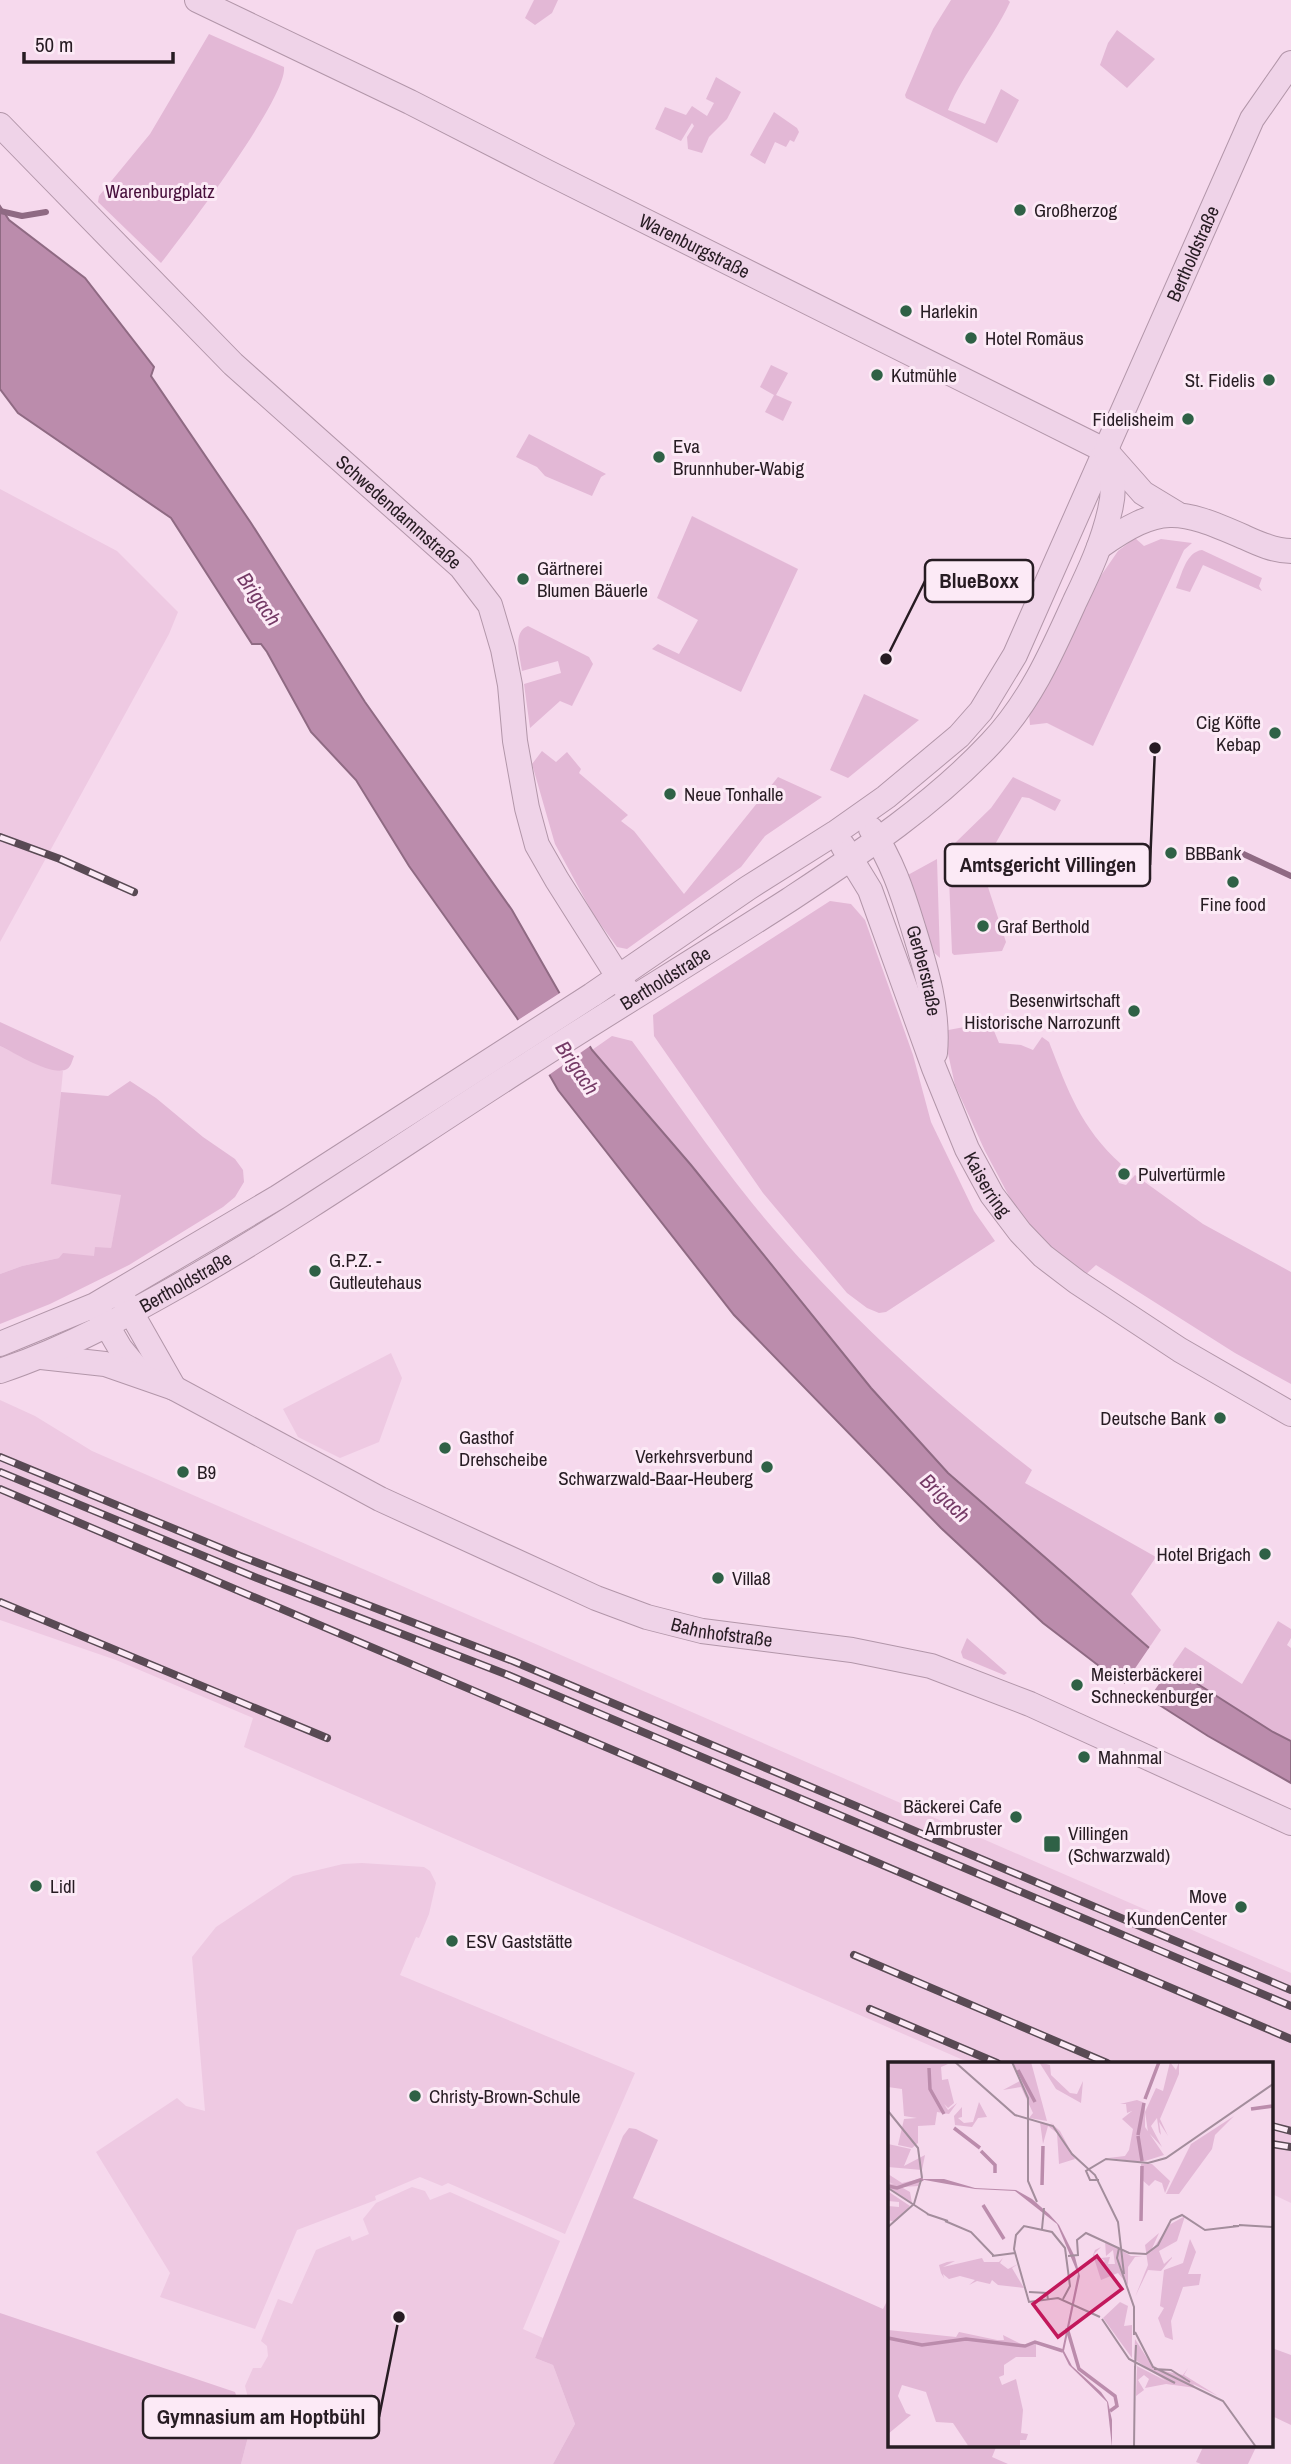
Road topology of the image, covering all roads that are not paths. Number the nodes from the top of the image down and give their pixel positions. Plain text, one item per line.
1 (197, 0) edge
2 (1291, 63) edge
3 (0, 125) edge
4 (1106, 451) junction
5 (1176, 513) junction
6 (1072, 524) junction
7 (1099, 547) junction
8 (1291, 551) edge
9 (867, 810) junction
10 (835, 833) junction
11 (879, 841) junction
12 (851, 859) junction
13 (619, 977) junction
14 (633, 1000) junction
15 (522, 1054) junction
16 (934, 1068) junction
17 (126, 1302) junction
18 (101, 1315) junction
19 (0, 1344) edge
20 (40, 1357) junction
21 (0, 1371) edge
22 (143, 1376) junction
23 (174, 1388) junction
24 (1291, 1414) edge
25 (1291, 1823) edge

1 - 4 main road, Warenburgstraße
2 - 4 main road, Bertholdstraße
3 - 13 main road, Schwedendammstraße
4 - 5 main road, Warenburgstraße
4 - 6 main road, Bertholdstraße
4 - 7 main road, Bertholdstraße
5 - 7 main road, Warenburgstraße
5 - 8 main road, Warenburgstraße
6 - 7 main road
6 - 9 main road, Bertholdstraße
7 - 11 main road, Bertholdstraße
9 - 10 main road, Bertholdstraße
9 - 11 main road
10 - 12 main road, Kaiserring
10 - 13 main road, Bertholdstraße
11 - 12 main road, Bertholdstraße
11 - 16 main road, Gerberstraße
12 - 14 main road, Bertholdstraße
12 - 16 main road, Kaiserring
13 - 14 main road, Schwedendammstraße
13 - 15 main road, Bertholdstraße
14 - 15 main road, Bertholdstraße
15 - 17 main road, Bertholdstraße
16 - 24 main road, Kaiserring
17 - 18 main road, Bertholdstraße
17 - 23 main road
18 - 19 main road, Bertholdstraße
18 - 20 main road, Bertholdstraße
18 - 22 main road, Bahnhofstraße
20 - 21 main road, Bertholdstraße
20 - 22 main road
22 - 23 main road, Bahnhofstraße
23 - 25 main road, Bahnhofstraße

